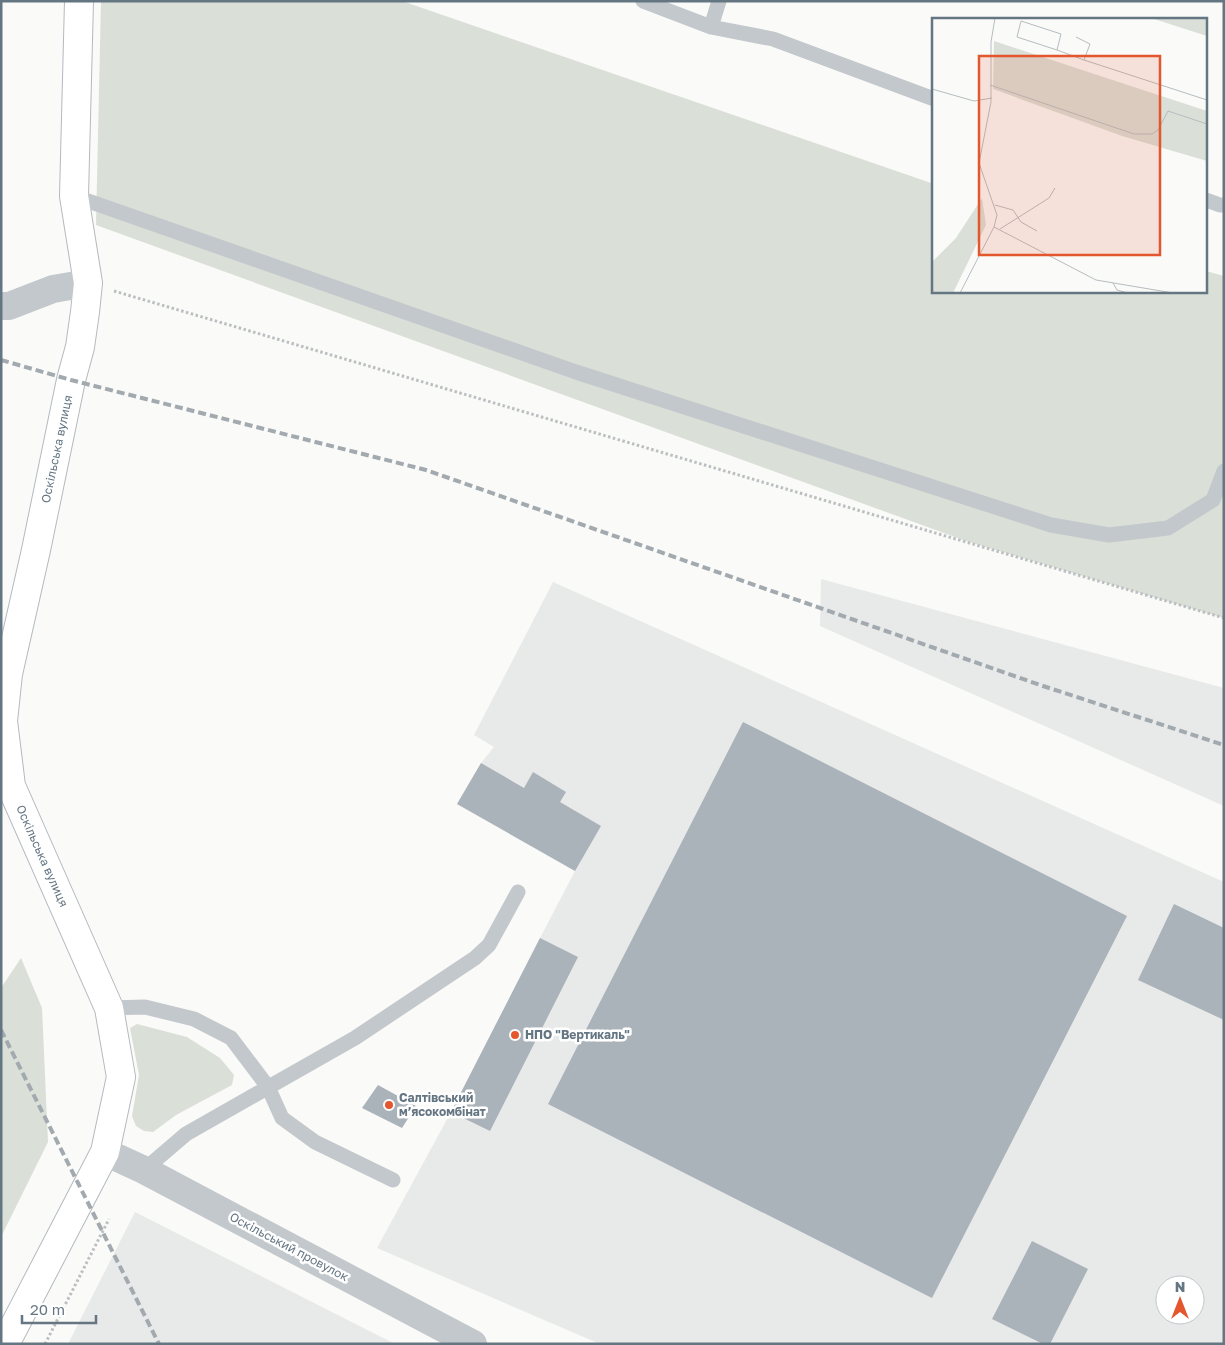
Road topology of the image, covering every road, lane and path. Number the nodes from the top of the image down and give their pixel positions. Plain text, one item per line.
1 (79, 1) edge
2 (643, 1) edge
3 (719, 1) edge
4 (711, 26) junction
5 (932, 98) edge
6 (74, 196) junction
7 (1208, 201) edge
8 (1224, 205) edge
9 (88, 283) junction
10 (1, 306) edge
11 (1224, 471) edge
12 (1224, 618) edge
13 (518, 892) dead end
14 (109, 1008) junction
15 (268, 1087) junction
16 (105, 1152) junction
17 (144, 1170) junction
18 (393, 1180) dead end
19 (109, 1219) dead end
20 (5, 1344) edge
21 (45, 1344) edge
22 (473, 1344) edge

1 - 6 main road, Оскільська вулиця
2 - 4 lane
3 - 4 lane
4 - 5 lane
6 - 9 main road, Оскільська вулиця
6 - 11 lane
7 - 8 lane
9 - 10 street
9 - 12 path
9 - 14 main road, Оскільська вулиця
13 - 15 lane
14 - 15 lane
14 - 16 main road, Оскільська вулиця
15 - 17 lane
15 - 18 lane
16 - 17 street, Оскільський провулок
16 - 20 main road, Оскільська вулиця
17 - 22 street, Оскільський провулок
19 - 21 path

